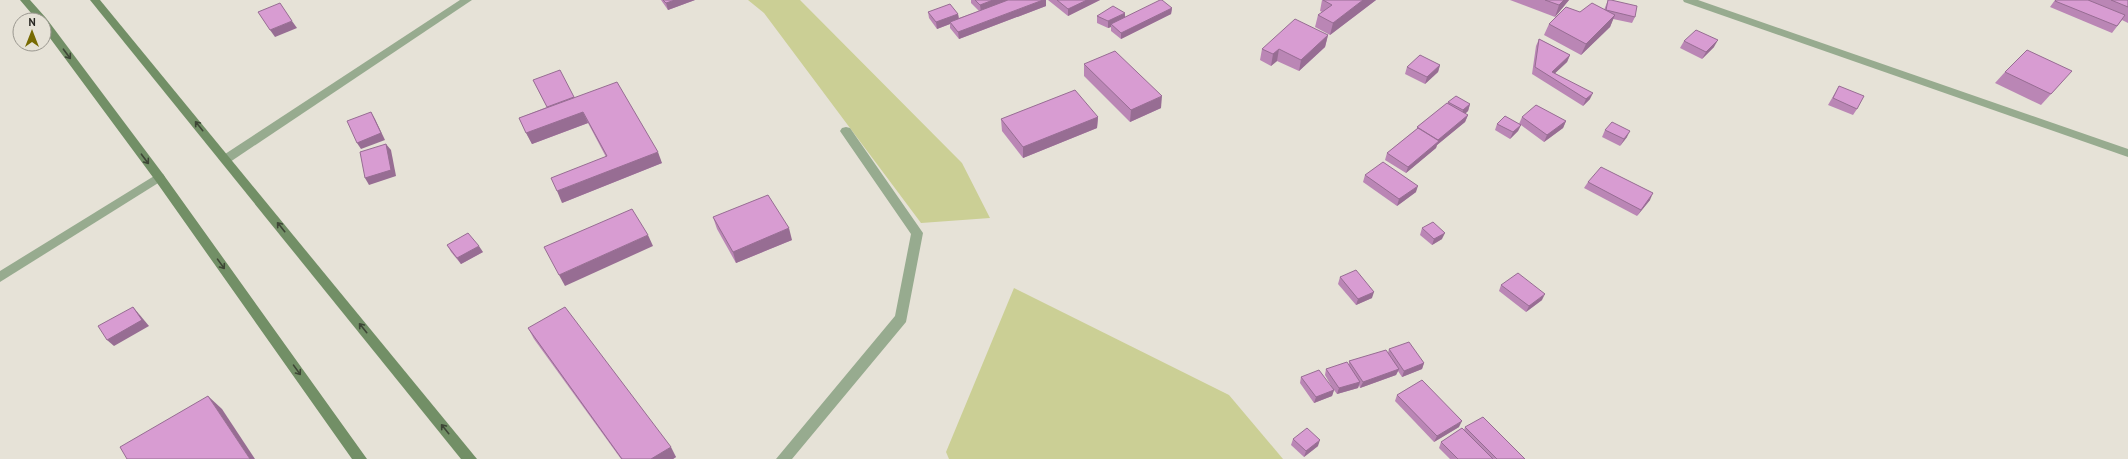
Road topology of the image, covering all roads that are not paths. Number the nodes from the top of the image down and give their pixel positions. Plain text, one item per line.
1 (25, 0) edge
2 (95, 0) edge
3 (467, 0) edge
4 (1688, 0) edge
5 (35, 12) edge
6 (52, 34) edge
7 (846, 131) dead end
8 (2128, 153) edge
9 (226, 159) junction
10 (159, 177) junction
11 (0, 277) edge
12 (360, 459) edge
13 (470, 459) edge
14 (783, 459) edge

1 - 5 street
9 -> 2 street
3 - 9 street
4 - 8 street
6 -> 10 street
7 - 14 street
13 -> 9 street
10 - 11 street
10 -> 12 street

